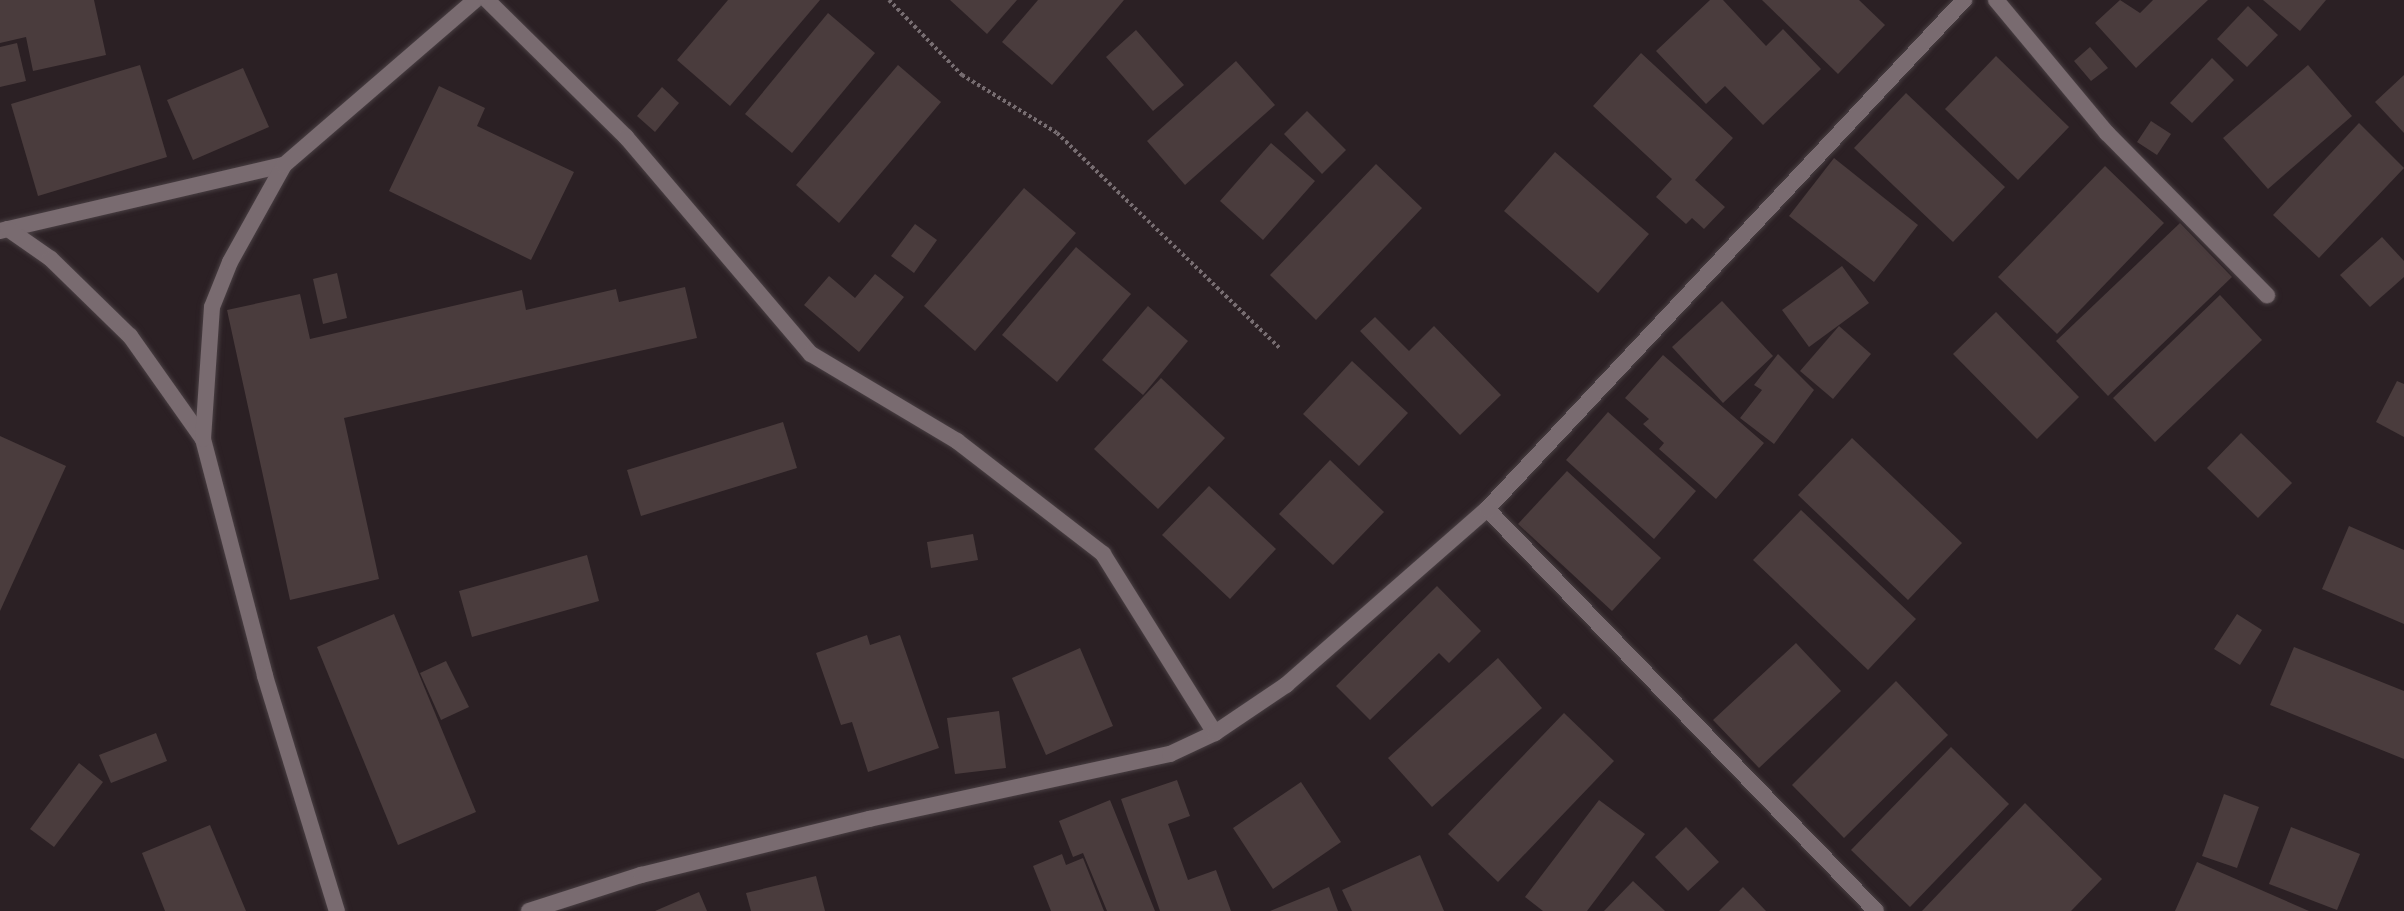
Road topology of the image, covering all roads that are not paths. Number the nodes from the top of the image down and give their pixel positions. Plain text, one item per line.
1 (475, 0) edge
2 (487, 0) edge
3 (1964, 0) edge
4 (1996, 0) edge
5 (284, 165) junction
6 (4, 230) edge
7 (2267, 295) dead end
8 (203, 439) junction
9 (1487, 510) junction
10 (1215, 733) junction
11 (337, 911) edge
12 (529, 911) edge
13 (1876, 911) edge

1 - 5 street
2 - 10 street
3 - 9 street
4 - 7 street
5 - 6 street
5 - 8 street
6 - 8 street
8 - 11 street
9 - 10 street
9 - 13 street
10 - 12 street

